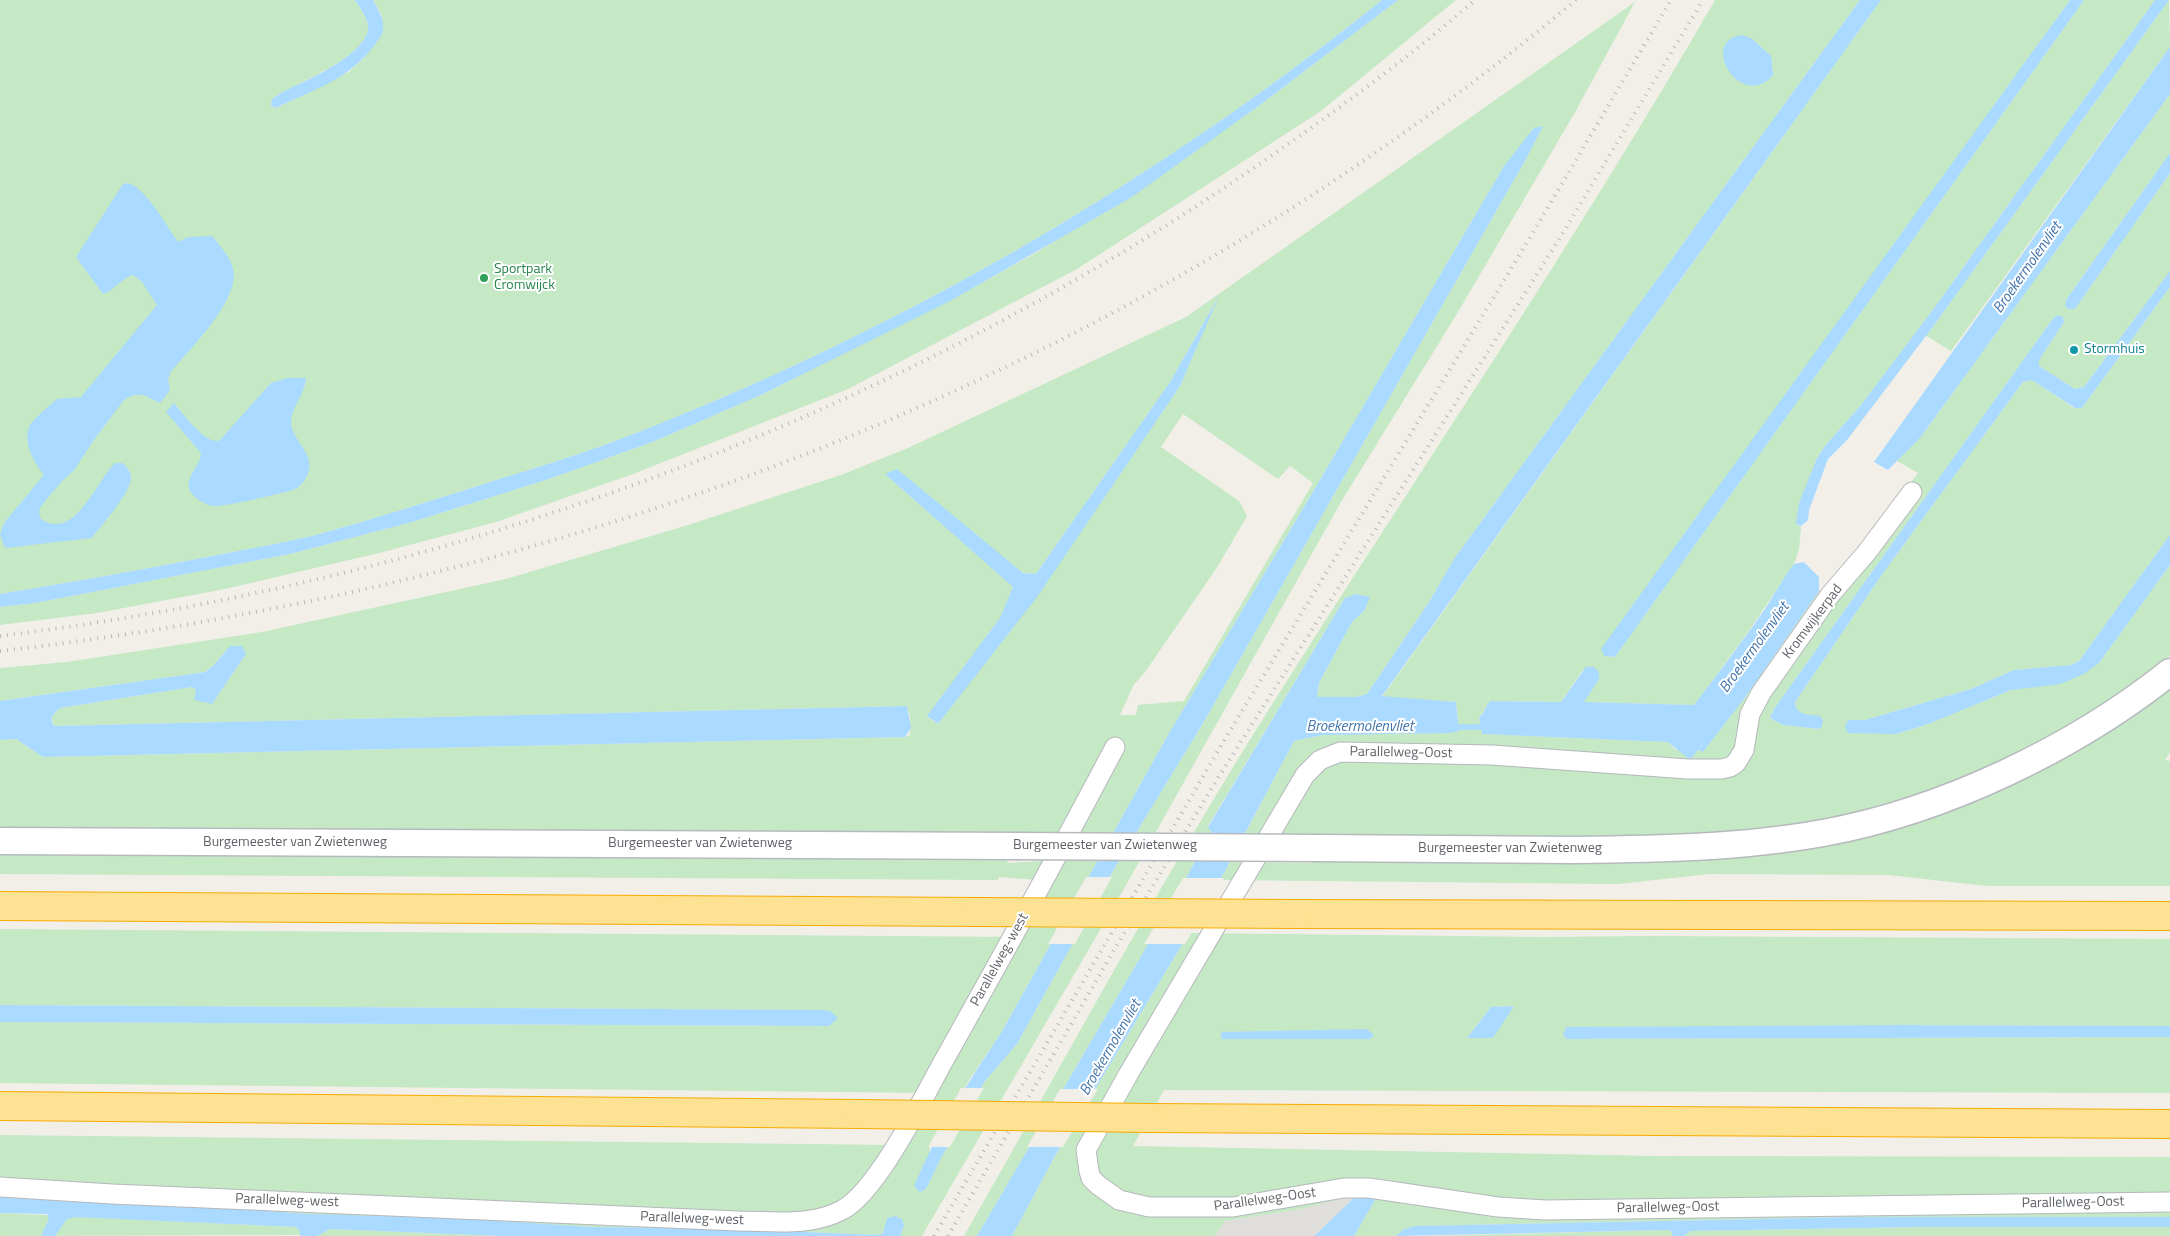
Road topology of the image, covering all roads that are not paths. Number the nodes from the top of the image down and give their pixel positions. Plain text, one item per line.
1 (1912, 492) dead end
2 (2170, 672) edge
3 (1115, 747) dead end
4 (1736, 763) joint
5 (0, 841) edge
6 (0, 906) edge
7 (2170, 916) edge
8 (0, 1106) edge
9 (2170, 1124) edge
10 (0, 1187) edge
11 (2170, 1202) edge

1 - 4 street, Kromwijkerpad
2 - 5 main road, Burgemeester van Zwietenweg, bridge
3 - 10 street, Parallelweg-west
4 - 11 street, Parallelweg-Oost
6 - 7 highway, bridge
8 - 9 highway, bridge

